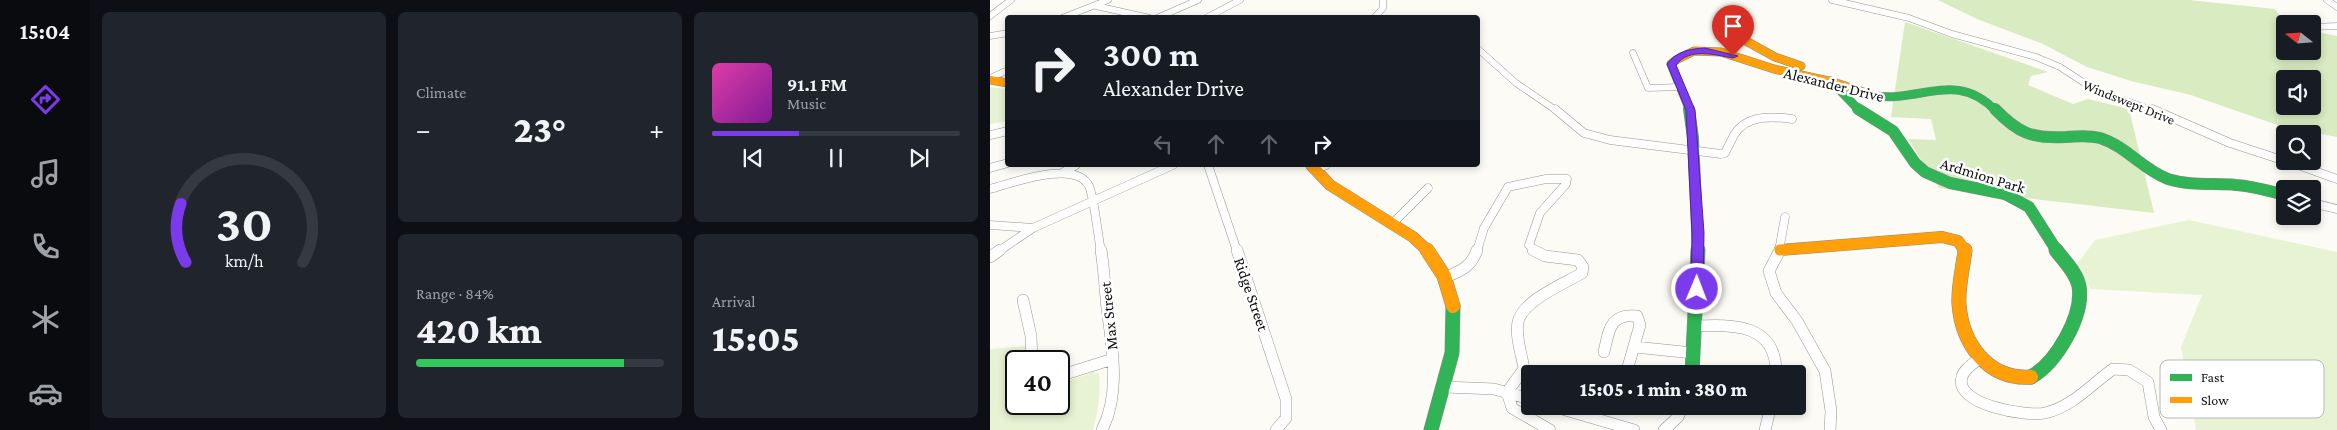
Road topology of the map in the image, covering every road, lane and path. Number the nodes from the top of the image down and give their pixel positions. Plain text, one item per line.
1 (1011, 0) edge
2 (1108, 0) edge
3 (1198, 0) edge
4 (1240, 0) edge
5 (1383, 0) edge
6 (1832, 0) edge
7 (2328, 0) edge
8 (1096, 6) junction
9 (2337, 7) edge
10 (1070, 15) edge
11 (1136, 15) edge
12 (1164, 15) edge
13 (1212, 15) edge
14 (1377, 15) edge
15 (990, 16) edge
16 (2337, 26) edge
17 (2321, 27) edge
18 (1005, 34) edge
19 (990, 36) edge
20 (1746, 40) dead end
21 (1480, 50) edge
22 (1633, 53) dead end
23 (1005, 72) edge
24 (990, 79) edge
25 (1005, 82) edge
26 (1832, 82) junction
27 (1681, 87) junction
28 (1792, 119) dead end
29 (1005, 132) edge
30 (990, 135) edge
31 (1692, 150) junction
32 (2276, 158) edge
33 (1005, 164) edge
34 (1072, 167) edge
35 (1170, 167) edge
36 (1209, 167) edge
37 (1312, 167) edge
38 (990, 168) edge
39 (2313, 170) edge
40 (1062, 173) junction
41 (2337, 178) edge
42 (1428, 188) dead end
43 (990, 189) edge
44 (2276, 194) edge
45 (1091, 202) junction
46 (2321, 205) edge
47 (2337, 209) edge
48 (1785, 216) dead end
49 (1394, 222) junction
50 (990, 225) edge
51 (1033, 228) junction
52 (1780, 250) junction
53 (990, 257) edge
54 (1446, 277) junction
55 (1023, 300) dead end
56 (1695, 326) junction
57 (1635, 347) junction
58 (1032, 350) edge
59 (1604, 352) dead end
60 (1693, 353) junction
61 (1980, 358) junction
62 (1112, 359) junction
63 (1629, 365) edge
64 (1692, 365) edge
65 (1775, 365) edge
66 (1070, 372) edge
67 (1446, 387) junction
68 (1507, 392) junction
69 (1521, 396) edge
70 (1583, 415) edge
71 (1679, 415) edge
72 (1769, 415) edge
73 (1281, 426) edge
74 (1102, 430) edge
75 (1431, 430) edge
76 (1550, 430) edge
77 (1634, 430) edge
78 (1664, 430) edge
79 (1765, 430) edge
80 (1830, 430) edge
81 (2161, 430) edge

1 - 15 street
2 - 8 street
3 - 12 street
4 - 13 street
5 - 14 street
6 - 32 street, Windswept Drive
7 - 9 street
8 - 10 street
8 - 11 street
16 - 17 street
18 - 19 street
20 - 26 street, Ardmion Park
21 - 31 street
22 - 27 street
23 - 24 street
24 - 25 street
26 - 27 street, Alexander Drive
26 - 44 street, Alexander Drive
26 - 61 street, Ardmion Park
27 - 31 street, Alexander Drive
28 - 31 street
29 - 30 street
31 - 56 street, Alexander Drive
33 - 38 street
34 - 40 street
35 - 45 street
36 - 73 street, Ridge Street
37 - 49 street
39 - 41 street, Windswept Drive
40 - 43 street
40 - 45 street, Max Street
42 - 49 street
45 - 51 street
45 - 62 street, Max Street
46 - 47 street
48 - 52 street
49 - 54 street
50 - 51 street
51 - 53 street
52 - 61 street, Ardmion Park
52 - 80 street
54 - 67 street
54 - 68 street
55 - 58 street
56 - 60 street, Alexander Drive
56 - 65 street
57 - 59 street
57 - 60 street
57 - 63 street
60 - 64 street, Alexander Drive
61 - 81 street
62 - 66 street
62 - 74 street, Max Street
67 - 68 street
67 - 75 street
68 - 69 street
68 - 76 street
70 - 77 street
71 - 78 street
72 - 79 street

